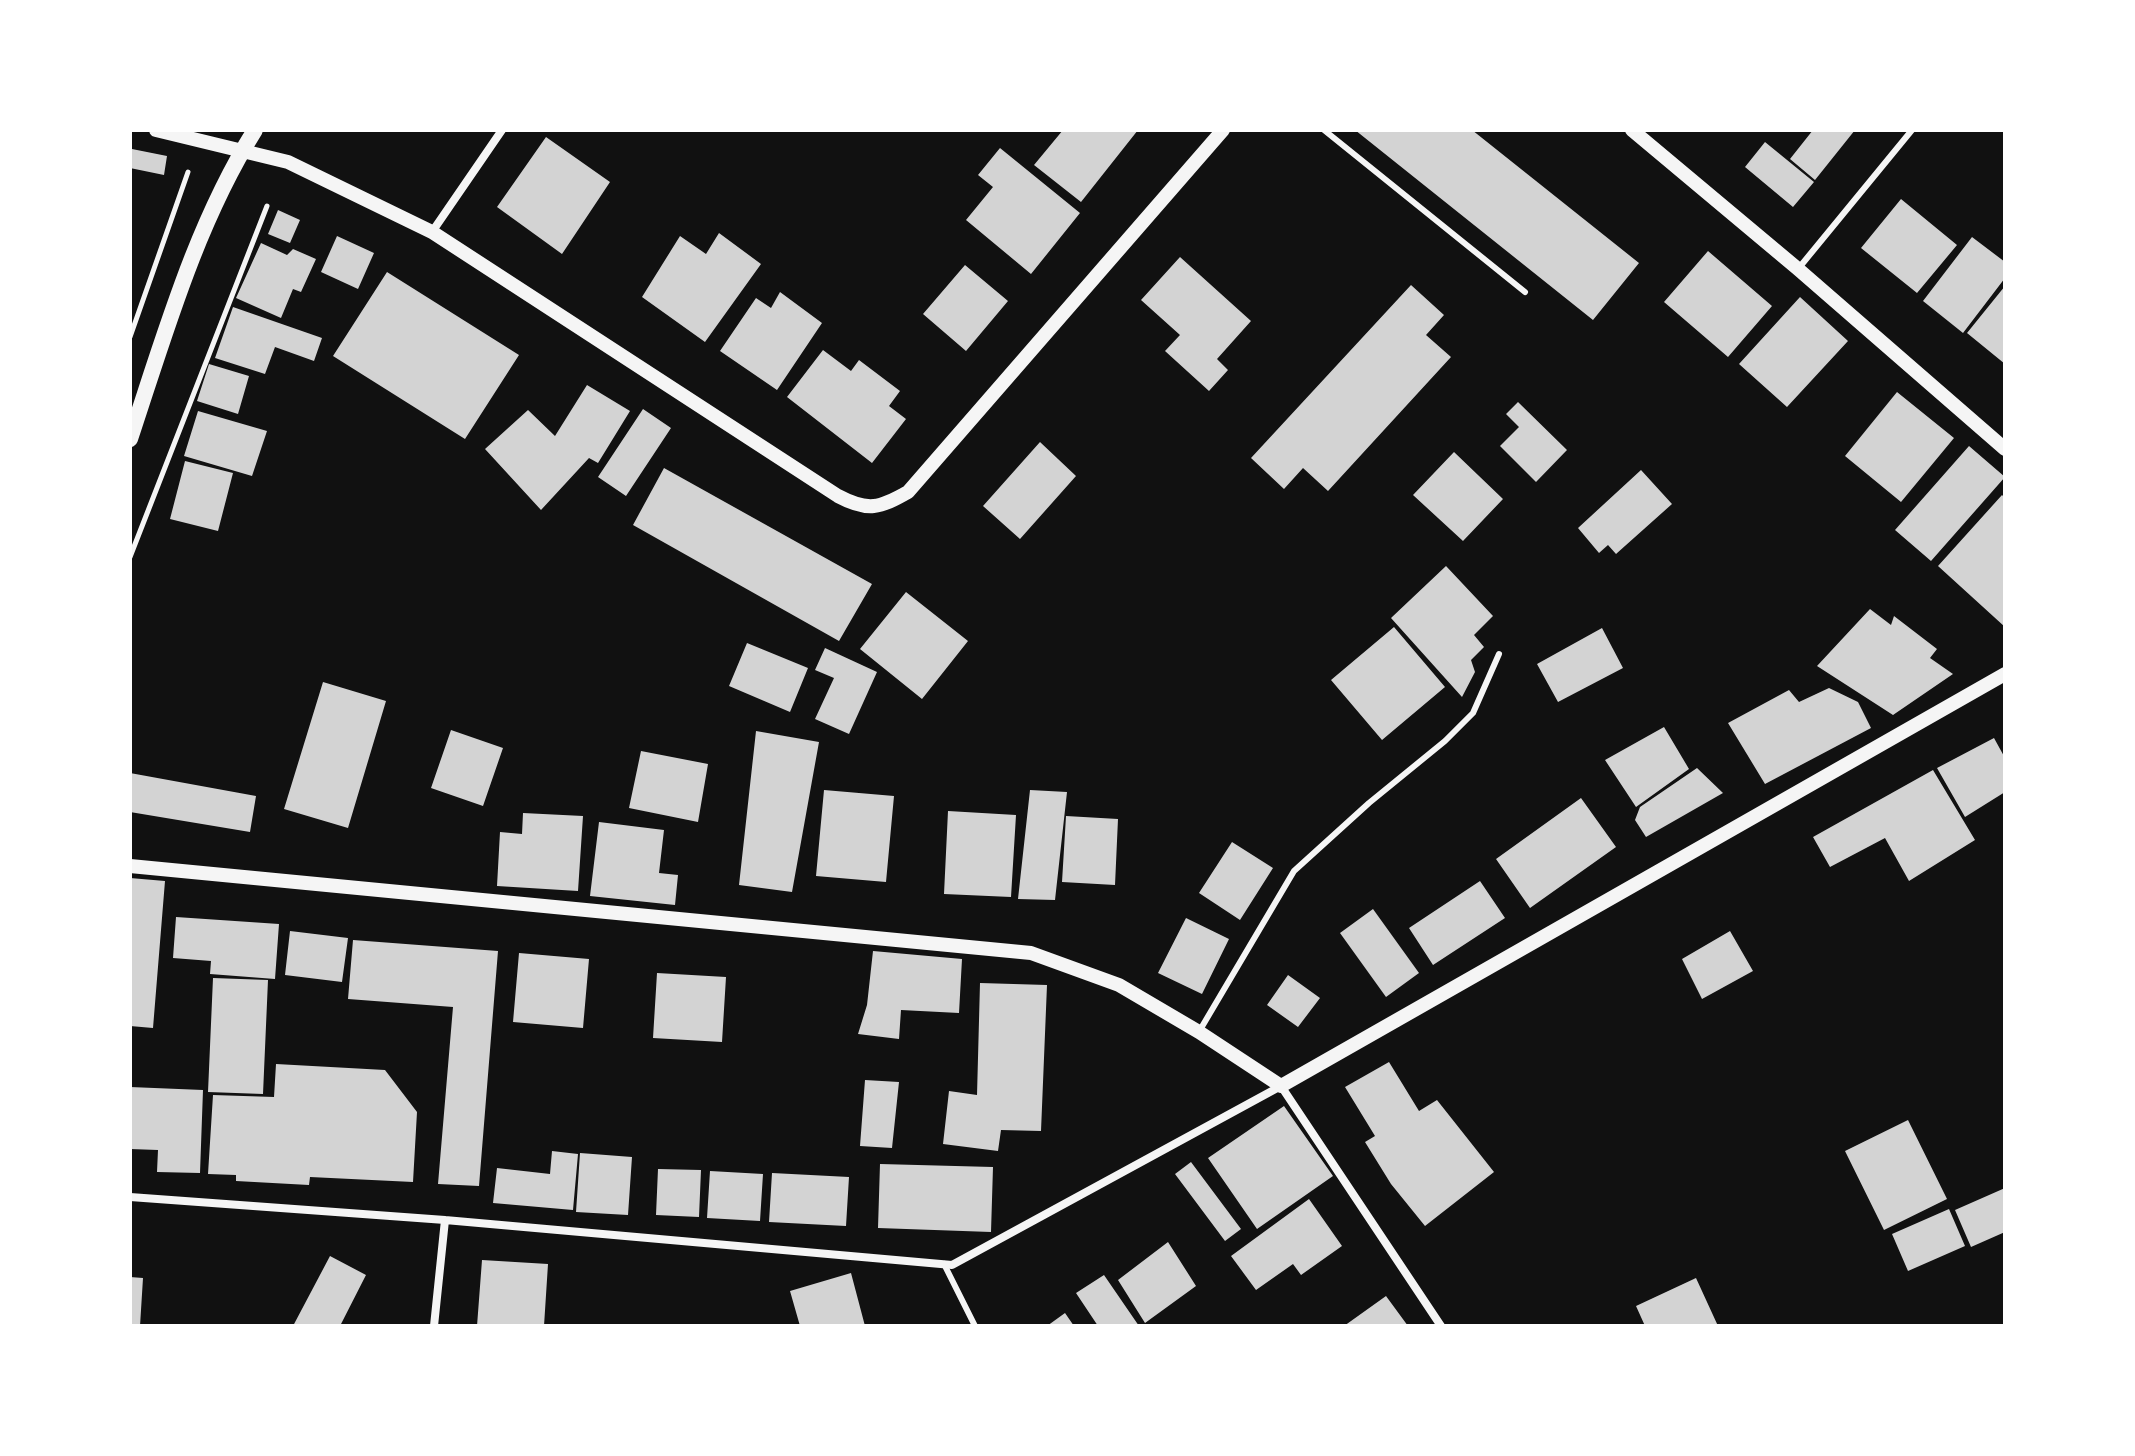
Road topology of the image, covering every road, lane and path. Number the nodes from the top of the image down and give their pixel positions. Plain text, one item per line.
1 (156, 130) edge
2 (255, 130) edge
3 (502, 130) edge
4 (1223, 130) edge
5 (1324, 130) edge
6 (1632, 130) edge
7 (1912, 130) edge
8 (243, 150) junction
9 (188, 172) dead end
10 (267, 206) dead end
11 (432, 232) junction
12 (1798, 269) junction
13 (1525, 292) dead end
14 (130, 337) edge
15 (130, 439) edge
16 (2005, 449) edge
17 (130, 557) edge
18 (1499, 654) dead end
19 (2005, 674) edge
20 (130, 866) edge
21 (1199, 1032) junction
22 (1281, 1086) junction
23 (130, 1197) edge
24 (445, 1220) junction
25 (944, 1264) junction
26 (434, 1326) edge
27 (975, 1326) edge
28 (1441, 1326) edge

1 - 8 street
2 - 8 main road
3 - 11 street
4 - 11 street
5 - 13 lane
6 - 12 street
7 - 12 lane
8 - 11 street
8 - 15 main road
9 - 14 path
10 - 17 path
12 - 16 street
18 - 21 lane
19 - 22 street
20 - 21 street
21 - 22 street
22 - 25 street
22 - 28 street
23 - 24 street
24 - 25 street
24 - 26 street
25 - 27 lane

